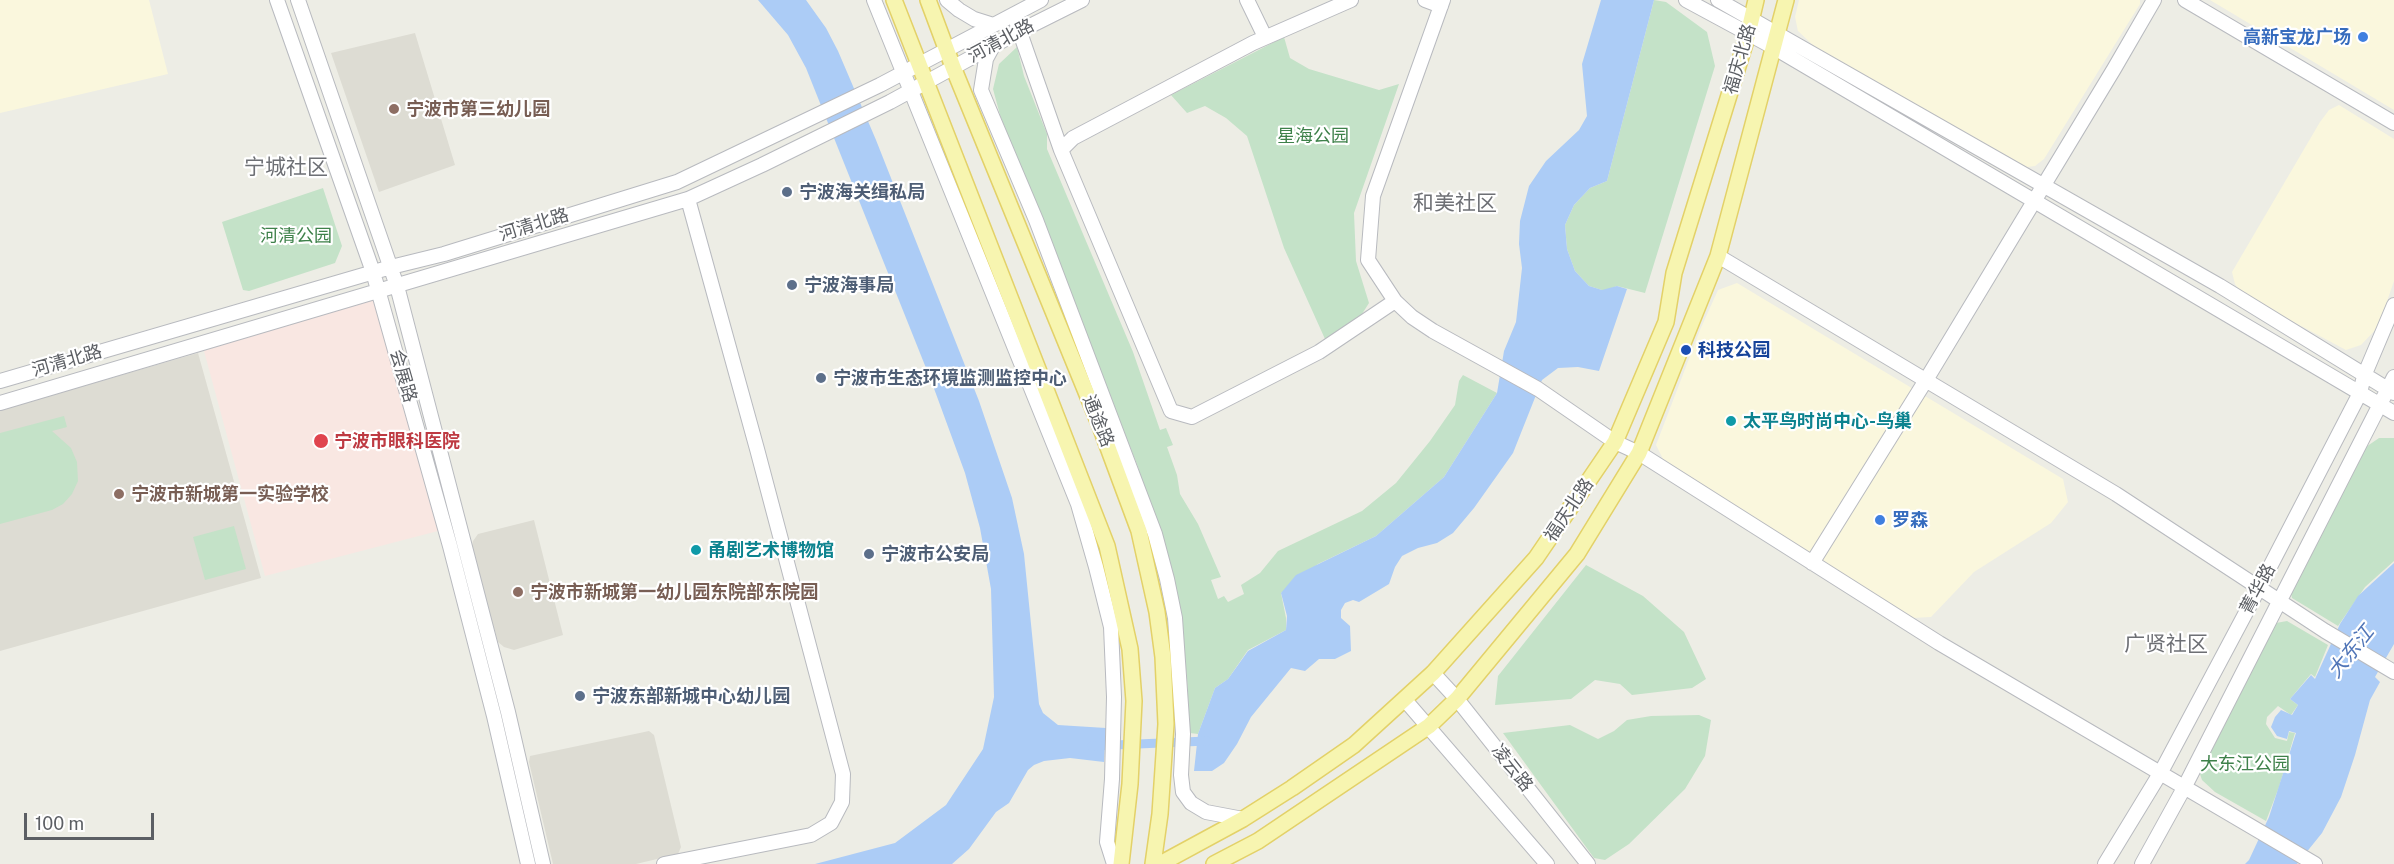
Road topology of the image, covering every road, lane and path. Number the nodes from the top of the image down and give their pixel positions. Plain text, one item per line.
1 (277, 0) edge
2 (298, 0) edge
3 (874, 0) edge
4 (894, 0) edge
5 (928, 0) edge
6 (947, 0) edge
7 (1041, 0) edge
8 (1082, 0) edge
9 (1247, 0) edge
10 (1351, 0) edge
11 (1425, 0) edge
12 (1686, 0) edge
13 (1718, 0) edge
14 (1756, 0) edge
15 (1786, 0) edge
16 (2154, 0) edge
17 (2185, 0) edge
18 (1442, 3) edge
19 (1014, 14) junction
20 (993, 25) junction
21 (1750, 27) junction
22 (1020, 31) junction
23 (1265, 37) junction
24 (1775, 40) junction
25 (994, 44) junction
26 (947, 48) junction
27 (919, 64) junction
28 (953, 67) junction
29 (904, 72) junction
30 (926, 82) junction
31 (910, 90) junction
32 (2394, 123) edge
33 (1061, 150) junction
34 (2044, 185) junction
35 (688, 199) junction
36 (2034, 202) junction
37 (1718, 256) junction
38 (391, 267) junction
39 (373, 272) junction
40 (398, 286) junction
41 (378, 292) junction
42 (1395, 301) junction
43 (2394, 305) edge
44 (2364, 376) junction
45 (1926, 380) junction
46 (0, 381) edge
47 (2392, 387) edge
48 (2360, 393) junction
49 (0, 404) edge
50 (2380, 405) junction
51 (2394, 413) edge
52 (1615, 442) junction
53 (1639, 453) junction
54 (1812, 563) junction
55 (2259, 588) junction
56 (2280, 601) junction
57 (2394, 672) edge
58 (1433, 673) junction
59 (1457, 699) junction
60 (1405, 700) junction
61 (1429, 726) junction
62 (2161, 772) junction
63 (2184, 788) junction
64 (1243, 819) junction
65 (2310, 861) edge
66 (528, 864) edge
67 (543, 864) edge
68 (664, 864) edge
69 (1114, 864) edge
70 (1121, 864) edge
71 (1153, 864) edge
72 (1160, 864) edge
73 (1214, 864) edge
74 (1547, 864) edge
75 (1588, 864) edge
76 (2105, 864) edge
77 (2142, 864) edge

1 - 39 street, 会展路
2 - 38 street, 会展路
3 - 29 street
4 - 27 main road, 通途路
5 - 26 main road, 通途路
6 - 20 street
7 - 19 street, 河清北路
8 - 22 street, 河清北路
9 - 23 street
10 - 23 street
11 - 18 street
12 - 21 street
13 - 21 street
14 - 21 main road, 福庆北路
15 - 24 main road, 福庆北路
16 - 34 street
17 - 32 street
18 - 42 street
19 - 20 street, 河清北路
19 - 22 street
20 - 26 street, 河清北路
21 - 24 street
21 - 52 main road, 福庆北路
22 - 25 street, 河清北路
22 - 33 street
23 - 33 street
24 - 34 street
24 - 36 street
24 - 37 main road, 福庆北路
25 - 28 street, 河清北路
25 - 64 street
26 - 27 street, 河清北路
26 - 28 main road, 通途路
27 - 29 street, 河清北路
27 - 30 main road, 通途路
28 - 30 street, 河清北路
28 - 71 main road, 通途路
29 - 31 street
29 - 38 street, 河清北路
30 - 31 street, 河清北路
30 - 70 main road, 通途路
31 - 35 street, 河清北路
31 - 69 street
33 - 42 street
34 - 36 street
34 - 44 street
35 - 40 street, 河清北路
35 - 68 street
36 - 45 street
36 - 48 street
37 - 45 street
37 - 53 main road, 福庆北路
38 - 39 street, 河清北路
38 - 40 street, 会展路
39 - 41 street, 会展路
39 - 46 street, 河清北路
40 - 41 street, 河清北路
40 - 67 street, 会展路
41 - 49 street, 河清北路
41 - 66 street, 会展路
42 - 52 street
43 - 44 street, 菁华路
44 - 47 street
44 - 48 street, 菁华路
45 - 54 street
45 - 55 street
47 - 50 street
48 - 50 street
48 - 55 street, 菁华路
50 - 51 street
50 - 56 street
52 - 53 street
52 - 58 main road, 福庆北路
53 - 54 street
53 - 59 main road, 福庆北路
54 - 62 street
55 - 56 street
55 - 62 street, 菁华路
56 - 57 street
56 - 63 street
58 - 59 street, 凌云路
58 - 60 main road, 福庆北路
59 - 61 main road, 福庆北路
59 - 75 street, 凌云路
60 - 61 street, 凌云路
60 - 64 main road, 福庆北路
61 - 73 main road, 福庆北路
61 - 74 street, 凌云路
62 - 63 street
62 - 76 street, 菁华路
63 - 65 street
63 - 77 street
64 - 72 main road, 福庆北路

